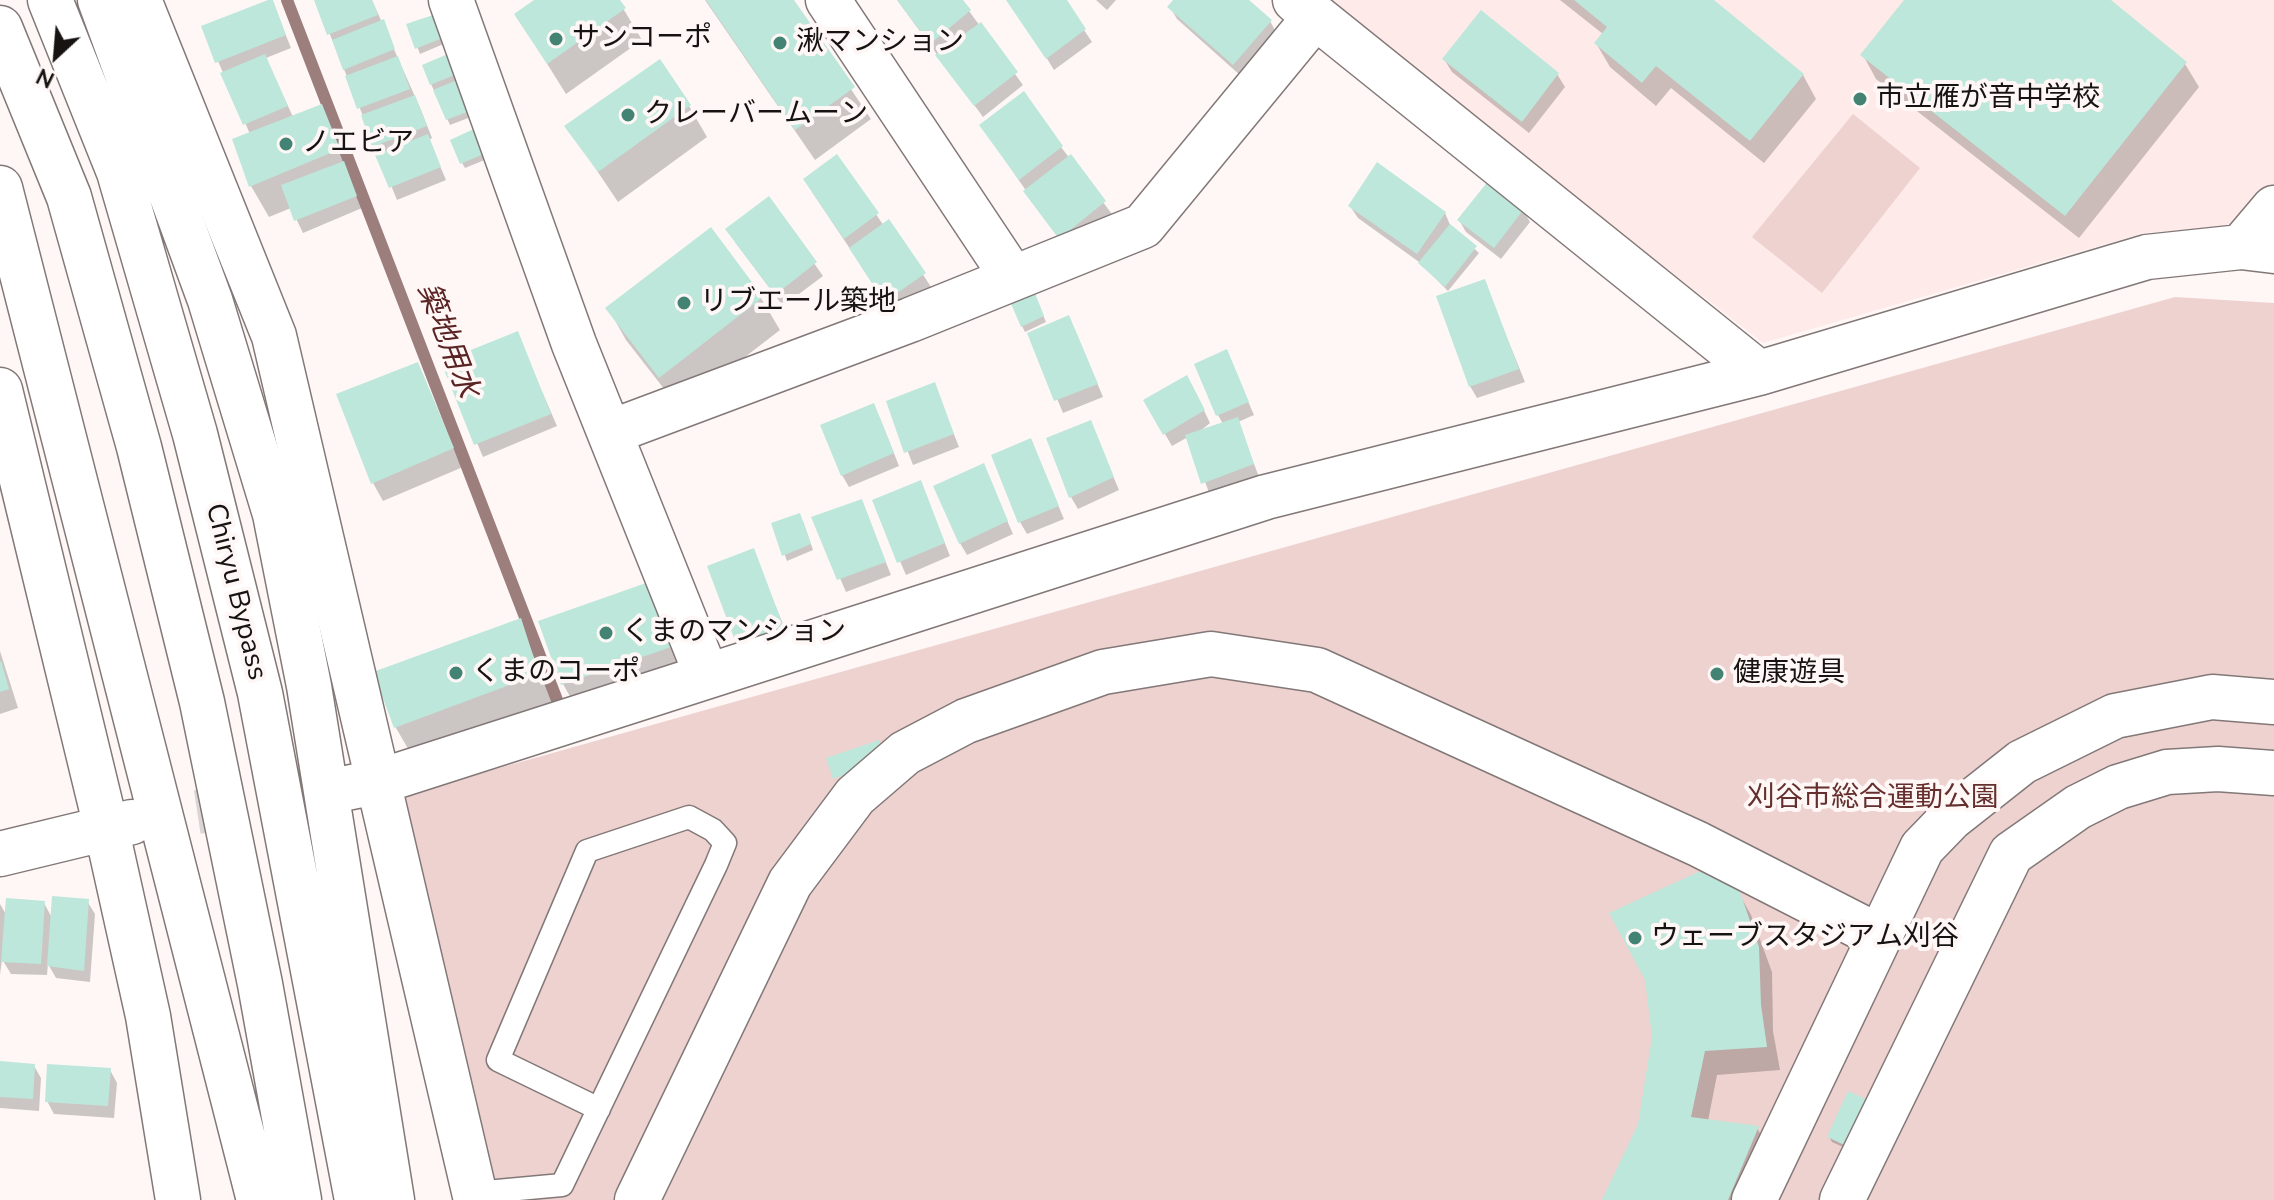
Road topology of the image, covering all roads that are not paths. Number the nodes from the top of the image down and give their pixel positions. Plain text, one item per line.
1 (50, 0) edge
2 (100, 0) edge
3 (139, 0) edge
4 (451, 0) edge
5 (828, 0) edge
6 (1305, 9) edge
7 (0, 28) edge
8 (0, 188) edge
9 (2274, 208) edge
10 (2258, 249) edge
11 (1013, 278) junction
12 (1759, 373) junction
13 (0, 390) edge
14 (611, 432) junction
15 (707, 676) junction
16 (2274, 702) edge
17 (2274, 773) edge
18 (381, 781) junction
19 (337, 790) tunnel mouth
20 (119, 825) junction
21 (0, 854) edge
22 (1878, 936) junction
23 (599, 1109) junction
24 (475, 1197) edge
25 (178, 1200) edge
26 (259, 1200) edge
27 (299, 1200) edge
28 (357, 1200) edge
29 (392, 1200) edge
30 (637, 1200) edge
31 (1754, 1200) edge
32 (1842, 1200) edge

1 - 28 main road, Chiryu Bypass
2 - 29 main road
3 - 18 main road
4 - 14 main road
5 - 11 main road
6 - 11 main road
6 - 12 main road
7 - 27 main road, Chiryu Bypass
8 - 26 main road
9 - 10 main road
10 - 12 main road
11 - 14 main road
12 - 15 main road
13 - 20 main road
14 - 15 main road
15 - 18 main road
16 - 22 main road
17 - 32 main road
18 - 19 main road
18 - 24 main road
20 - 21 main road
20 - 25 main road
22 - 30 main road
22 - 31 main road
23 - 23 lane
23 - 24 lane

